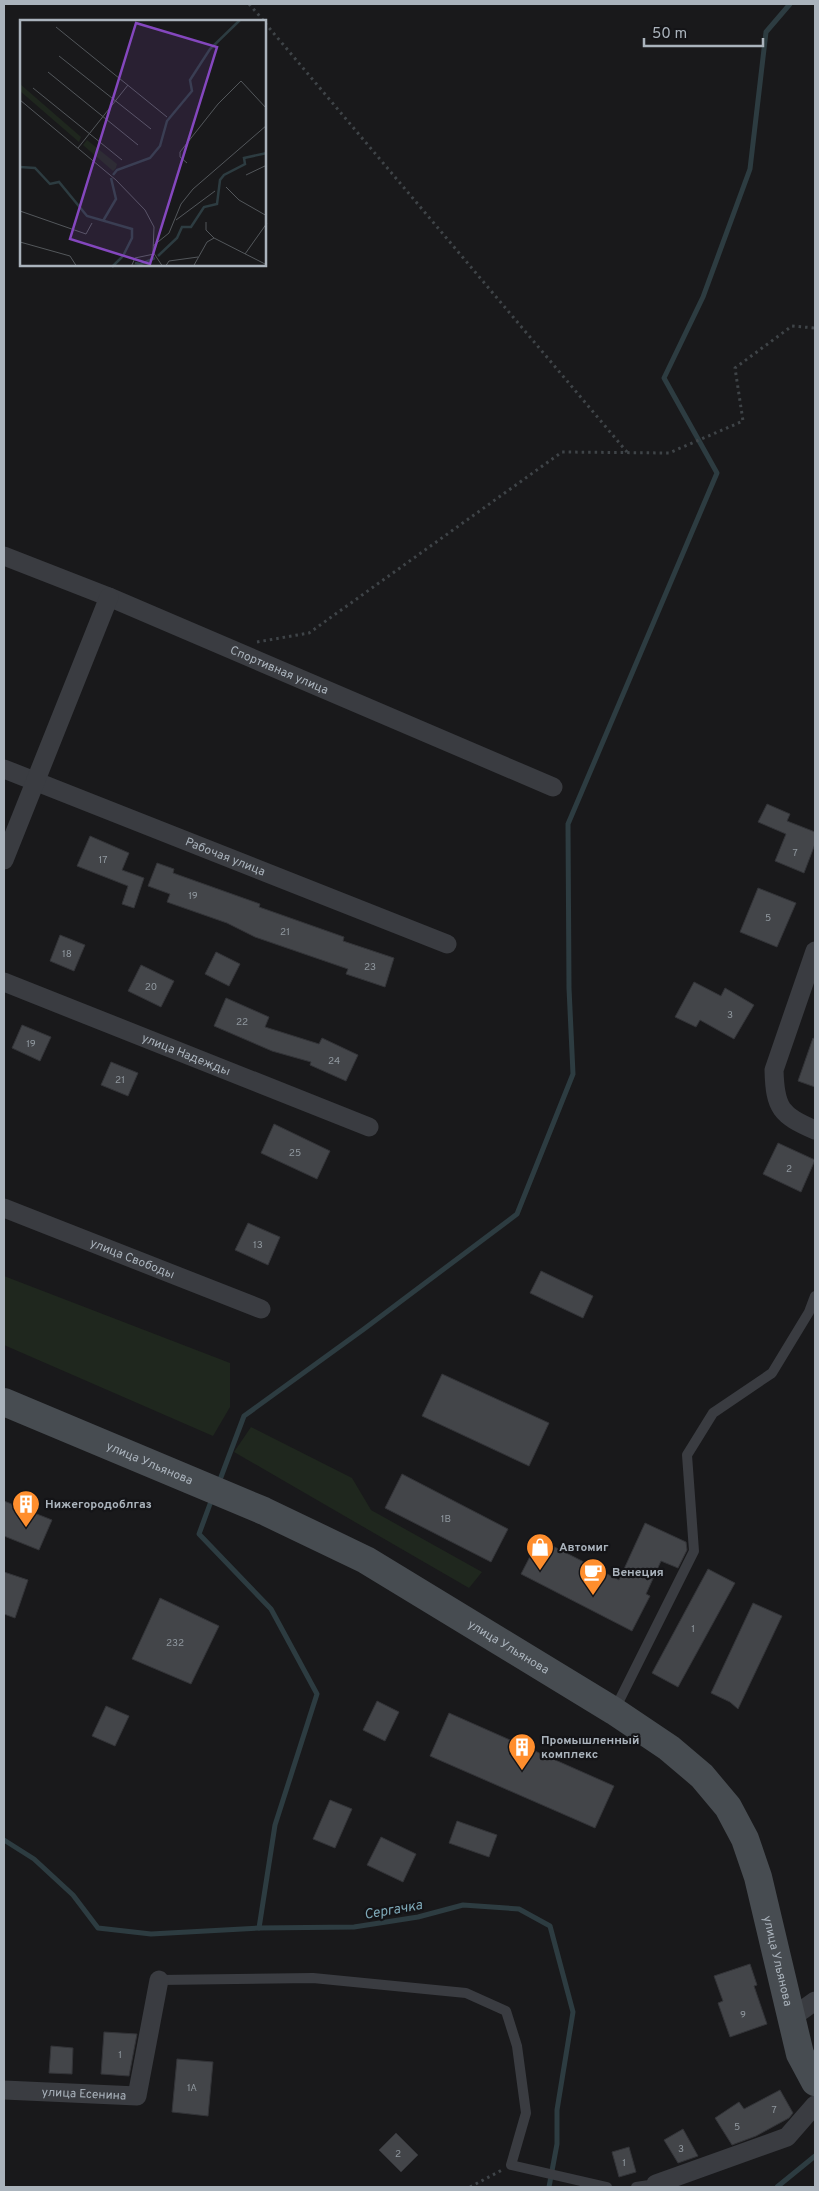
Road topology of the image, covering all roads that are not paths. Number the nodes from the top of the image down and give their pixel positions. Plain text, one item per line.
1 (4, 556) edge
2 (109, 597) junction
3 (4, 769) edge
4 (35, 782) junction
5 (553, 787) dead end
6 (4, 860) edge
7 (447, 944) dead end
8 (815, 951) edge
9 (4, 982) edge
10 (369, 1127) dead end
11 (815, 1130) edge
12 (4, 1208) edge
13 (815, 1296) edge
14 (261, 1310) dead end
15 (4, 1402) edge
16 (614, 1710) junction
17 (159, 1980) joint
18 (815, 2001) edge
19 (790, 2019) junction
20 (815, 2082) edge
21 (4, 2090) edge
22 (815, 2105) edge
23 (656, 2186) edge
24 (607, 2187) edge
25 (636, 2187) edge

1 - 2 street, Спортивная улица
2 - 4 street
2 - 5 street, Спортивная улица
3 - 4 street, Рабочая улица
4 - 6 street
4 - 7 street, Рабочая улица
8 - 11 street
9 - 10 street, улица Надежды
12 - 14 street, улица Свободы
13 - 16 lane
15 - 16 main road, улица Ульянова
16 - 19 main road, улица Ульянова
17 - 21 street, улица Есенина
17 - 24 lane
18 - 19 street
19 - 20 main road, улица Ульянова
22 - 23 street
23 - 25 lane

